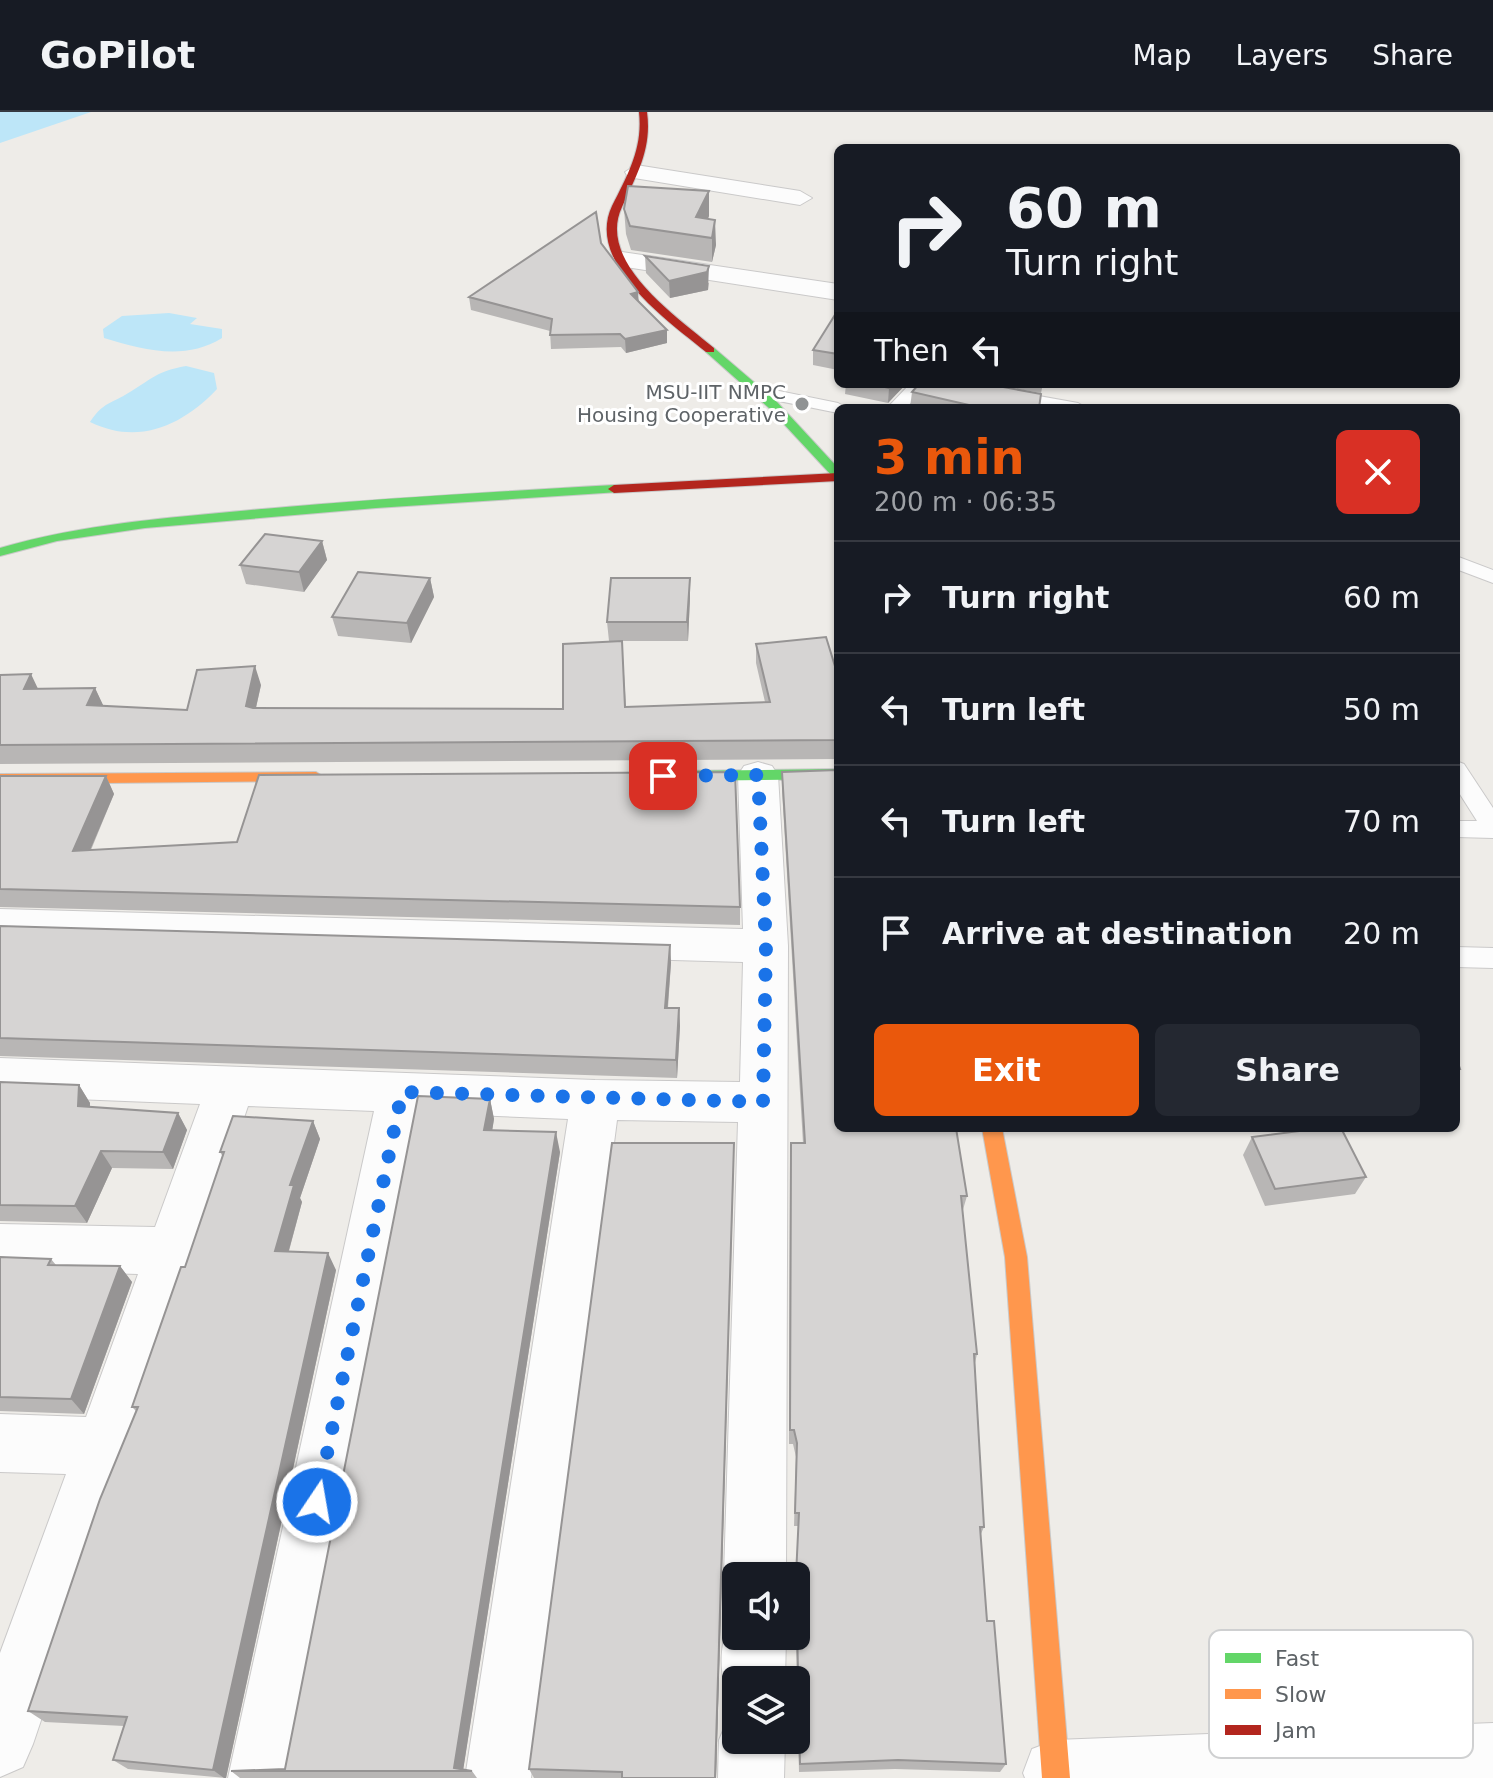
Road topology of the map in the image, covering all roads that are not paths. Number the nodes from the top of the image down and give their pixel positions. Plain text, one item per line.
1 (643, 112) edge
2 (636, 172) junction
3 (800, 198) dead end
4 (622, 260) junction
5 (834, 291) edge
6 (916, 388) edge
7 (966, 388) edge
8 (760, 392) junction
9 (900, 404) edge
10 (1056, 404) edge
11 (834, 407) edge
12 (834, 472) edge
13 (834, 476) edge
14 (0, 552) edge
15 (1460, 564) edge
16 (1493, 577) edge
17 (834, 774) edge
18 (758, 775) junction
19 (1460, 775) edge
20 (663, 776) edge
21 (332, 777) edge
22 (0, 779) edge
23 (1460, 829) edge
24 (1493, 829) edge
25 (0, 925) edge
26 (766, 946) junction
27 (1460, 957) edge
28 (1493, 958) edge
29 (0, 1077) edge
30 (231, 1085) junction
31 (402, 1092) junction
32 (595, 1100) junction
33 (763, 1102) junction
34 (993, 1132) edge
35 (0, 1247) edge
36 (173, 1251) junction
37 (0, 1443) edge
38 (103, 1446) junction
39 (755, 1562) edge
40 (0, 1744) edge
41 (752, 1754) edge
42 (1493, 1756) edge
43 (1473, 1757) edge
44 (1449, 1758) edge
45 (1056, 1776) edge
46 (261, 1778) edge
47 (498, 1778) edge
48 (751, 1778) edge

1 - 2 street
2 - 3 street
2 - 4 street
4 - 5 street
4 - 8 street
6 - 9 lane
7 - 10 lane
8 - 11 lane
8 - 12 street
13 - 14 street
15 - 16 lane
17 - 18 street
18 - 20 street
18 - 26 street
19 - 24 lane
21 - 22 street
23 - 24 lane
25 - 26 street
26 - 33 street
27 - 28 lane
29 - 30 street
30 - 31 street
30 - 36 street
31 - 32 street
31 - 46 street
32 - 33 street
32 - 47 street
33 - 39 street
34 - 45 street
35 - 36 street
36 - 38 street
37 - 38 street
38 - 40 street
41 - 48 street
42 - 43 street
44 - 45 street

